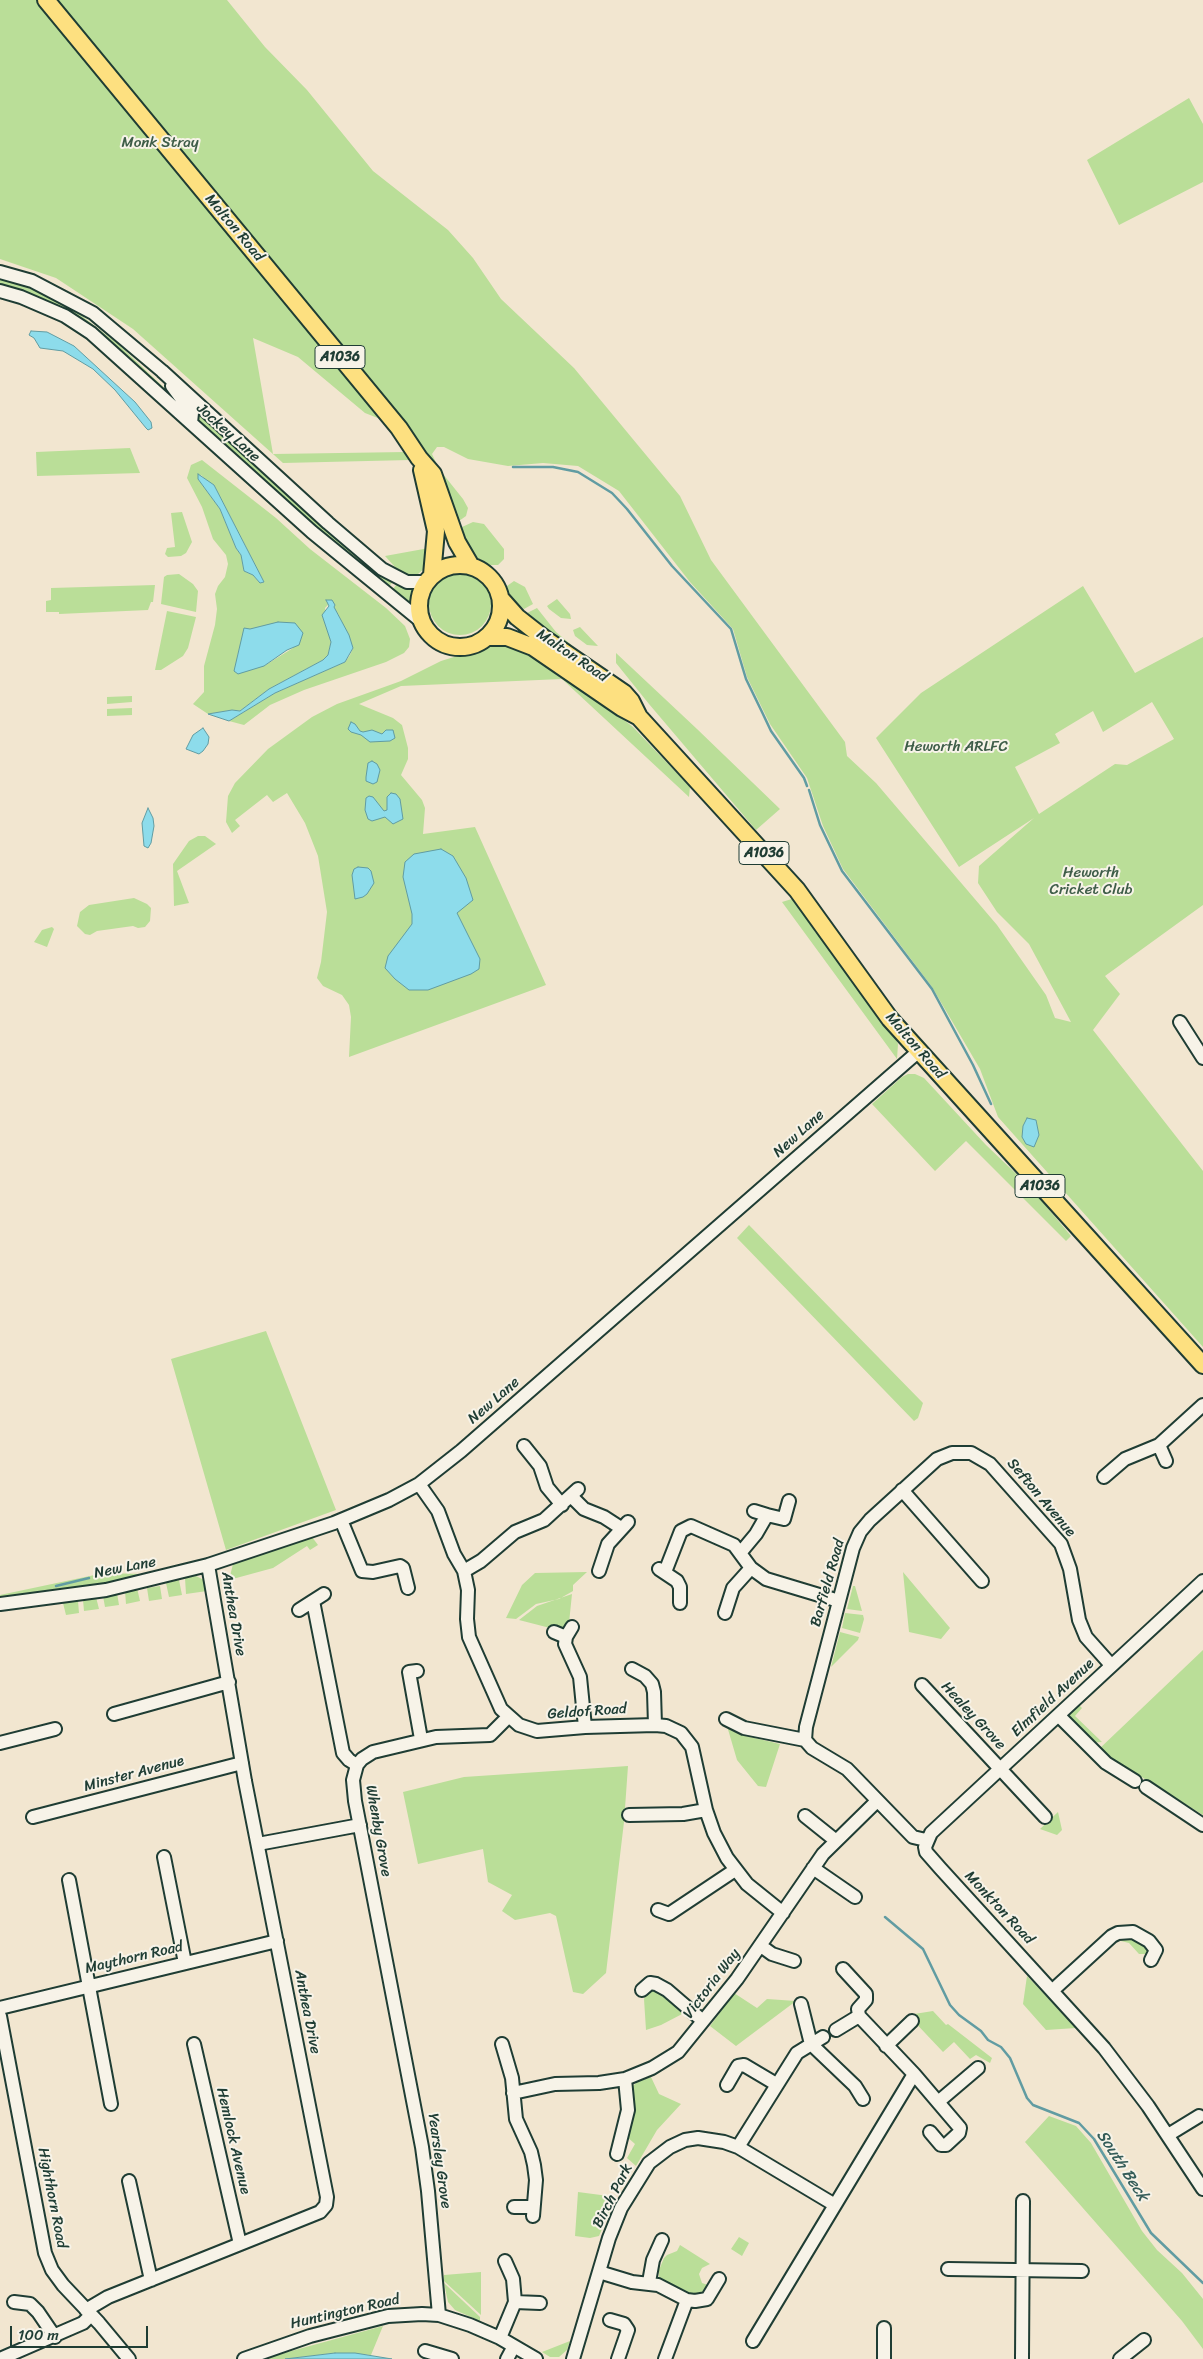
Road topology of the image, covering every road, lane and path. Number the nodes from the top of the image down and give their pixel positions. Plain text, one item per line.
1 (46, 0) edge
2 (0, 272) edge
3 (0, 291) edge
4 (162, 371) junction
5 (192, 423) junction
6 (419, 458) junction
7 (471, 566) junction
8 (429, 579) junction
9 (501, 598) junction
10 (421, 621) junction
11 (487, 637) junction
12 (639, 717) junction
13 (1180, 1022) dead end
14 (919, 1051) junction
15 (1203, 1058) edge
16 (1203, 1366) edge
17 (1203, 1405) edge
18 (1159, 1445) junction
19 (524, 1446) dead end
20 (960, 1452) joint
21 (1166, 1461) dead end
22 (1104, 1477) dead end
23 (418, 1484) junction
24 (902, 1490) junction
25 (570, 1496) junction
26 (789, 1501) dead end
27 (341, 1520) junction
28 (741, 1552) junction
29 (208, 1565) junction
30 (751, 1568) junction
31 (599, 1570) dead end
32 (464, 1571) junction
33 (982, 1581) dead end
34 (1203, 1581) edge
35 (408, 1588) dead end
36 (324, 1594) dead end
37 (313, 1601) junction
38 (839, 1601) junction
39 (680, 1603) dead end
40 (0, 1604) edge
41 (299, 1610) dead end
42 (725, 1613) dead end
43 (554, 1632) dead end
44 (1112, 1665) junction
45 (412, 1669) dead end
46 (632, 1669) dead end
47 (229, 1682) junction
48 (922, 1685) dead end
49 (114, 1714) dead end
50 (1060, 1716) junction
51 (508, 1717) junction
52 (726, 1720) dead end
53 (655, 1725) junction
54 (585, 1727) junction
55 (56, 1730) dead end
56 (421, 1739) junction
57 (805, 1740) junction
58 (0, 1743) edge
59 (242, 1763) junction
60 (357, 1765) junction
61 (1000, 1770) junction
62 (877, 1800) junction
63 (706, 1810) junction
64 (629, 1815) dead end
65 (805, 1816) dead end
66 (33, 1817) dead end
67 (1045, 1818) dead end
68 (1203, 1824) edge
69 (360, 1825) junction
70 (836, 1840) junction
71 (926, 1840) junction
72 (258, 1844) junction
73 (163, 1857) dead end
74 (813, 1868) junction
75 (735, 1870) junction
76 (69, 1880) dead end
77 (854, 1897) dead end
78 (658, 1910) dead end
79 (783, 1913) junction
80 (277, 1941) junction
81 (761, 1946) junction
82 (1151, 1960) dead end
83 (794, 1961) dead end
84 (184, 1963) junction
85 (843, 1969) dead end
86 (90, 1986) junction
87 (642, 1990) dead end
88 (1053, 1990) junction
89 (801, 2004) dead end
90 (0, 2008) edge
91 (396, 2014) joint
92 (0, 2016) edge
93 (859, 2016) junction
94 (703, 2021) junction
95 (912, 2021) dead end
96 (836, 2030) dead end
97 (823, 2037) dead end
98 (2, 2038) edge
99 (502, 2044) dead end
100 (811, 2044) junction
101 (194, 2045) dead end
102 (886, 2046) junction
103 (978, 2068) dead end
104 (914, 2074) junction
105 (625, 2079) junction
106 (776, 2084) junction
107 (727, 2085) dead end
108 (513, 2093) junction
109 (863, 2099) dead end
110 (938, 2102) junction
111 (111, 2104) dead end
112 (1199, 2116) dead end
113 (930, 2132) dead end
114 (1168, 2135) junction
115 (738, 2147) junction
116 (617, 2154) dead end
117 (129, 2181) dead end
118 (1203, 2189) edge
119 (1023, 2201) dead end
120 (835, 2205) junction
121 (514, 2207) dead end
122 (662, 2240) dead end
123 (240, 2244) junction
124 (505, 2261) dead end
125 (948, 2269) dead end
126 (1023, 2270) junction
127 (1082, 2271) dead end
128 (599, 2272) junction
129 (719, 2279) dead end
130 (151, 2280) junction
131 (649, 2282) junction
132 (687, 2300) junction
133 (14, 2302) dead end
134 (515, 2302) junction
135 (540, 2303) dead end
136 (88, 2313) junction
137 (439, 2315) junction
138 (610, 2320) dead end
139 (884, 2328) dead end
140 (55, 2337) junction
141 (500, 2338) junction
142 (1144, 2340) dead end
143 (753, 2341) dead end
144 (514, 2346) junction
145 (424, 2351) dead end
146 (624, 2357) edge
147 (0, 2359) edge
148 (130, 2359) edge
149 (244, 2359) edge
150 (452, 2359) edge
151 (507, 2359) edge
152 (536, 2359) edge
153 (573, 2359) edge
154 (665, 2359) edge
155 (884, 2359) edge
156 (1022, 2359) edge
157 (1120, 2359) edge

1 - 6 main road, Malton Road / A1036
2 - 4 street, Jockey Lane
3 - 5 street, Jockey Lane
4 - 5 street
4 - 8 street, Jockey Lane
5 - 10 street, Jockey Lane
6 - 7 main road, Malton Road / A1036
6 - 8 main road, Malton Road / A1036
7 - 8 main road
7 - 9 main road
8 - 10 main road
9 - 11 main road
9 - 12 main road, Malton Road / A1036
10 - 11 main road
11 - 12 main road, Malton Road / A1036
12 - 14 main road, Malton Road / A1036
13 - 15 street
14 - 16 main road, Malton Road / A1036
14 - 23 street, New Lane
17 - 18 street
18 - 21 street
18 - 22 street
19 - 25 street
20 - 24 street, Barfield Road
20 - 44 street, Sefton Avenue
23 - 27 street, New Lane
23 - 32 street, Geldof Road
24 - 33 street
24 - 38 street, Barfield Road
25 - 31 street
25 - 32 street
26 - 28 street
27 - 29 street, New Lane
27 - 35 street
28 - 30 street
28 - 39 street
29 - 40 street, New Lane
29 - 47 street, Anthea Drive
30 - 38 street
30 - 42 street
32 - 51 street, Geldof Road
34 - 44 street, Elmfield Avenue
36 - 37 street
37 - 41 street
37 - 60 street, Whenby Grove
38 - 57 street, Barfield Road
43 - 54 street
44 - 50 street, Elmfield Avenue
45 - 56 street
46 - 53 street
47 - 49 street
47 - 59 street, Anthea Drive
48 - 61 street, Healey Grove
50 - 61 street, Elmfield Avenue
50 - 68 street
51 - 54 street, Geldof Road
51 - 56 street
52 - 57 street
53 - 54 street, Geldof Road
53 - 63 street, Geldof Road
55 - 58 street
56 - 60 street
57 - 62 street
59 - 66 street, Minster Avenue
59 - 72 street, Anthea Drive
60 - 69 street, Whenby Grove
61 - 67 street, Healey Grove
61 - 71 street, Elmfield Avenue
62 - 70 street, Victoria Way
62 - 71 street
63 - 64 street
63 - 75 street, Geldof Road
65 - 70 street
69 - 72 street
69 - 91 street, Whenby Grove
70 - 74 street, Victoria Way
71 - 88 street, Monkton Road
72 - 80 street, Anthea Drive
73 - 84 street
74 - 77 street
74 - 79 street, Victoria Way
75 - 78 street
75 - 79 street, Geldof Road
76 - 86 street
79 - 81 street, Victoria Way
80 - 84 street, Maythorn Road
80 - 123 street, Anthea Drive
81 - 83 street
81 - 94 street, Victoria Way
82 - 88 street
84 - 86 street, Maythorn Road
85 - 93 street
86 - 90 street, Maythorn Road
86 - 111 street
87 - 94 street
88 - 114 street, Monkton Road
89 - 100 street
91 - 137 street, Yearsley Grove
92 - 98 street, Highthorn Road
93 - 96 street
93 - 102 street
94 - 105 street, Victoria Way
95 - 102 street
97 - 100 street
98 - 136 street, Highthorn Road
99 - 108 street
100 - 106 street
100 - 109 street
101 - 123 street, Hemlock Avenue
102 - 104 street
103 - 110 street
104 - 110 street
104 - 120 street
105 - 108 street, Victoria Way
105 - 116 street
106 - 107 street
106 - 115 street
108 - 121 street
110 - 113 street
112 - 114 street
114 - 118 street, Monkton Road
115 - 120 street, Birch Park
115 - 128 street, Birch Park
117 - 130 street
119 - 126 street
120 - 143 street
122 - 131 street
123 - 130 street, Anthea Drive
124 - 134 street
125 - 126 street
126 - 127 street
126 - 156 street
128 - 131 street
128 - 153 street, Birch Park
129 - 132 street
130 - 136 street, Anthea Drive
131 - 132 street
132 - 154 street
133 - 140 street
134 - 135 street
134 - 141 street
136 - 140 street, Anthea Drive
136 - 148 street, Highthorn Road
137 - 141 street, Huntington Road
137 - 149 street, Huntington Road
138 - 146 street
139 - 155 street
140 - 147 street, Anthea Drive
141 - 144 street, Huntington Road
142 - 157 street
144 - 151 street
144 - 152 street, Huntington Road
145 - 150 street

